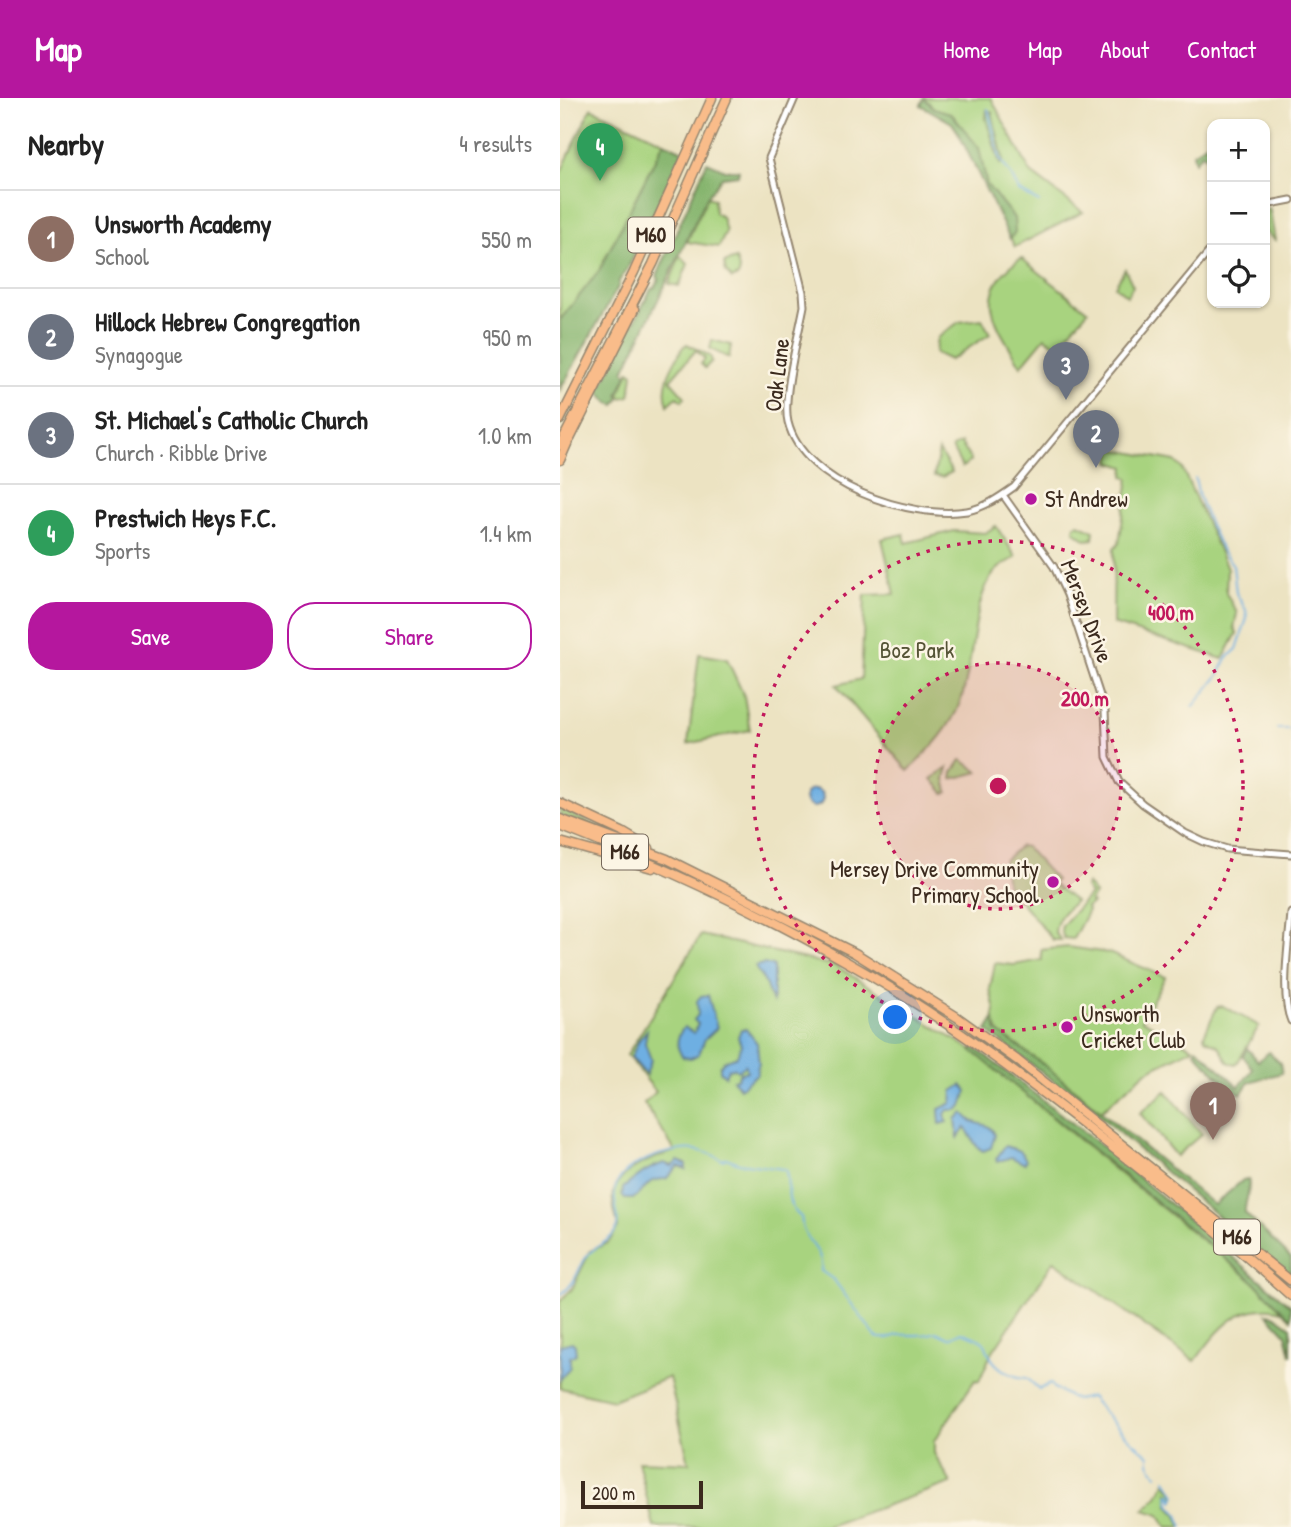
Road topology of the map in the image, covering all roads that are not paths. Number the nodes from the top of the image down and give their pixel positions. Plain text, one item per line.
1 (712, 98) edge
2 (727, 98) edge
3 (795, 98) edge
4 (1291, 200) edge
5 (1270, 204) edge
6 (1207, 254) edge
7 (646, 277) junction
8 (591, 382) junction
9 (560, 420) edge
10 (570, 439) junction
11 (560, 445) edge
12 (560, 460) edge
13 (1003, 495) junction
14 (560, 803) edge
15 (560, 819) edge
16 (560, 826) edge
17 (560, 842) edge
18 (1291, 854) edge
19 (667, 859) junction
20 (688, 880) junction
21 (1291, 913) edge
22 (1291, 1021) edge
23 (1171, 1188) junction
24 (1181, 1196) junction
25 (1291, 1281) edge
26 (1291, 1296) edge

1 - 9 highway, M60
2 - 7 highway, M60
3 - 13 street, Oak Lane
4 - 5 street
6 - 13 street, Oak Lane
7 - 8 highway, M60
7 - 10 highway
8 - 10 highway
8 - 11 highway
10 - 12 highway
13 - 18 street, Mersey Drive
14 - 19 highway, M66
15 - 19 highway, M66
16 - 20 highway, M66
17 - 20 highway
19 - 23 highway, M66
20 - 23 highway, M66
21 - 22 street
23 - 24 highway, M66
24 - 25 highway, M66
24 - 26 highway, M66

